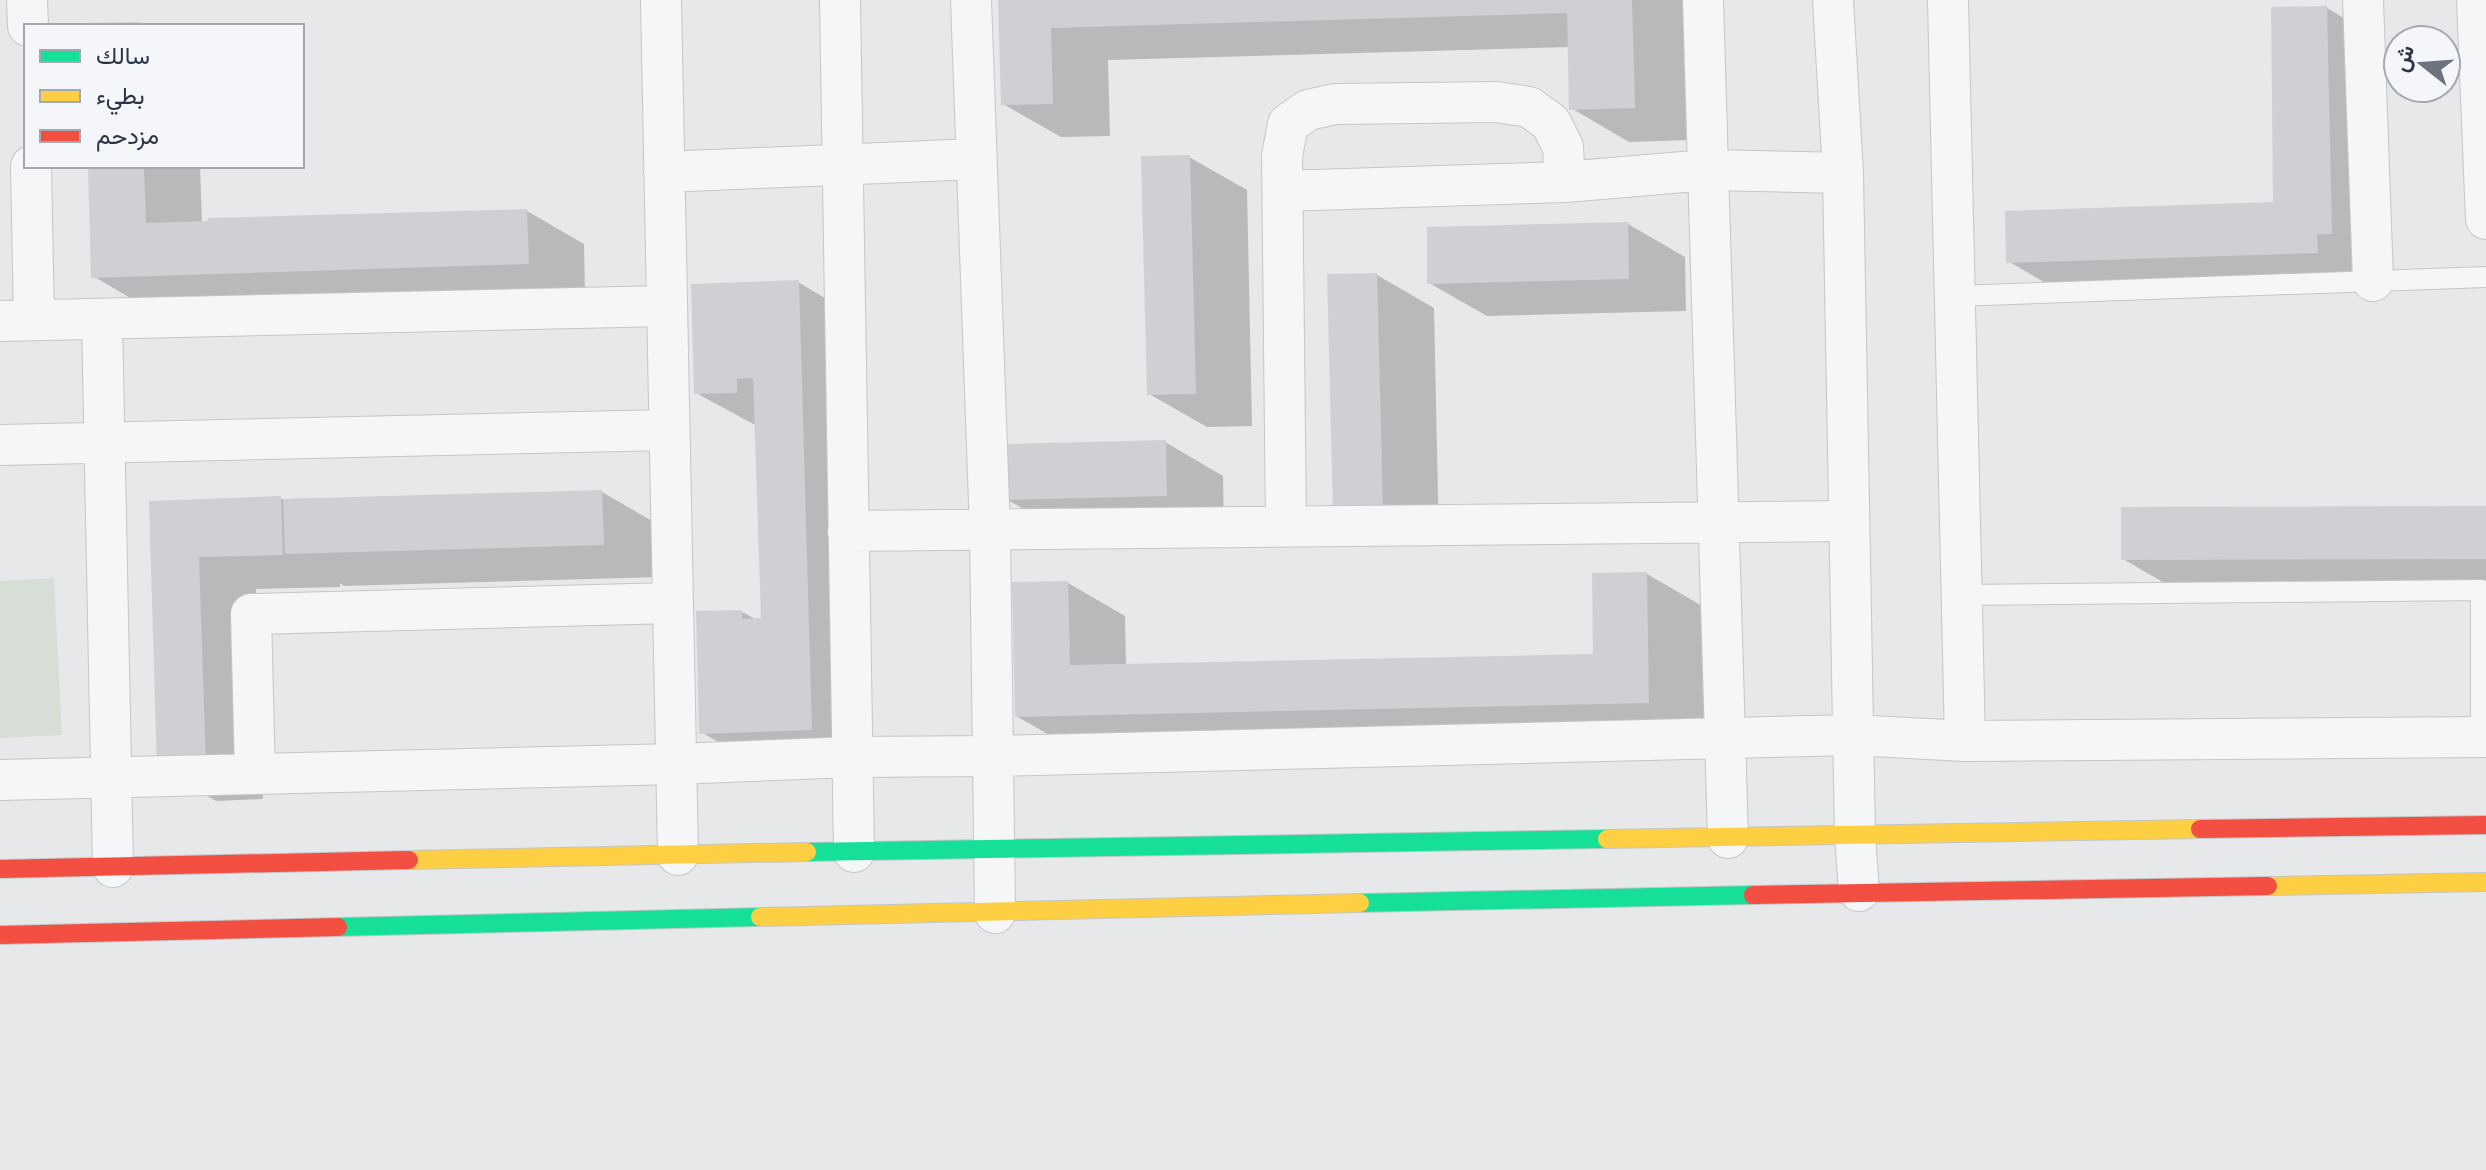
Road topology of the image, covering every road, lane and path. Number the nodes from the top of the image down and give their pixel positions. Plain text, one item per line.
1 (27, 0) edge
2 (661, 0) edge
3 (840, 0) edge
4 (971, 0) edge
5 (1703, 0) edge
6 (1833, 0) edge
7 (1948, 0) edge
8 (2363, 0) edge
9 (2477, 0) edge
10 (28, 24) edge
11 (976, 159) junction
12 (842, 163) junction
13 (31, 168) edge
14 (1707, 170) junction
15 (664, 172) junction
16 (1843, 173) junction
17 (1565, 182) junction
18 (1283, 191) junction
19 (2486, 219) edge
20 (2486, 277) edge
21 (2373, 281) junction
22 (1955, 296) junction
23 (667, 306) junction
24 (102, 319) junction
25 (17, 321) edge
26 (669, 430) junction
27 (105, 443) junction
28 (0, 445) edge
29 (1849, 521) junction
30 (1719, 522) junction
31 (1286, 527) junction
32 (848, 531) junction
33 (990, 531) junction
34 (1962, 595) junction
35 (672, 603) junction
36 (1853, 735) junction
37 (2484, 737) edge
38 (1725, 738) junction
39 (1965, 741) junction
40 (993, 756) junction
41 (852, 757) junction
42 (676, 764) junction
43 (255, 774) junction
44 (111, 777) junction
45 (0, 780) edge
46 (2486, 825) edge
47 (1855, 836) junction
48 (1728, 838) junction
49 (994, 848) junction
50 (854, 852) junction
51 (678, 855) junction
52 (113, 867) junction
53 (0, 869) edge
54 (2486, 882) edge
55 (1859, 891) junction
56 (995, 913) junction
57 (0, 935) edge

1 - 10 street
2 - 15 street
3 - 12 street
4 - 11 street
5 - 14 street
6 - 16 street
7 - 22 street
8 - 21 street
9 - 19 street
11 - 12 street
11 - 33 street
12 - 15 street
12 - 32 street
13 - 25 street
14 - 16 street
14 - 17 street
14 - 30 street
15 - 23 street
16 - 29 street
17 - 18 street
17 - 18 street
18 - 31 street
20 - 21 lane
21 - 22 lane
22 - 34 street
23 - 24 street
23 - 26 street
24 - 25 street
24 - 27 street
26 - 27 street
26 - 35 street
27 - 28 street
27 - 44 street
29 - 30 street
29 - 36 street
30 - 31 street
30 - 38 street
31 - 33 street
32 - 33 street
32 - 41 street
33 - 40 street
34 - 37 lane
34 - 39 street
35 - 42 street
35 - 43 street
36 - 38 street
36 - 39 street
36 - 47 street
37 - 39 street
38 - 40 street
38 - 48 street
40 - 41 street
40 - 49 street
41 - 42 street
41 - 50 street
42 - 43 street
42 - 51 street
43 - 44 street
44 - 45 street
44 - 52 street
46 - 47 main road
47 - 48 main road
47 - 55 street
48 - 49 main road
49 - 50 main road
49 - 56 street
50 - 51 main road
51 - 52 main road
52 - 53 main road
54 - 55 main road
55 - 56 main road
56 - 57 main road

